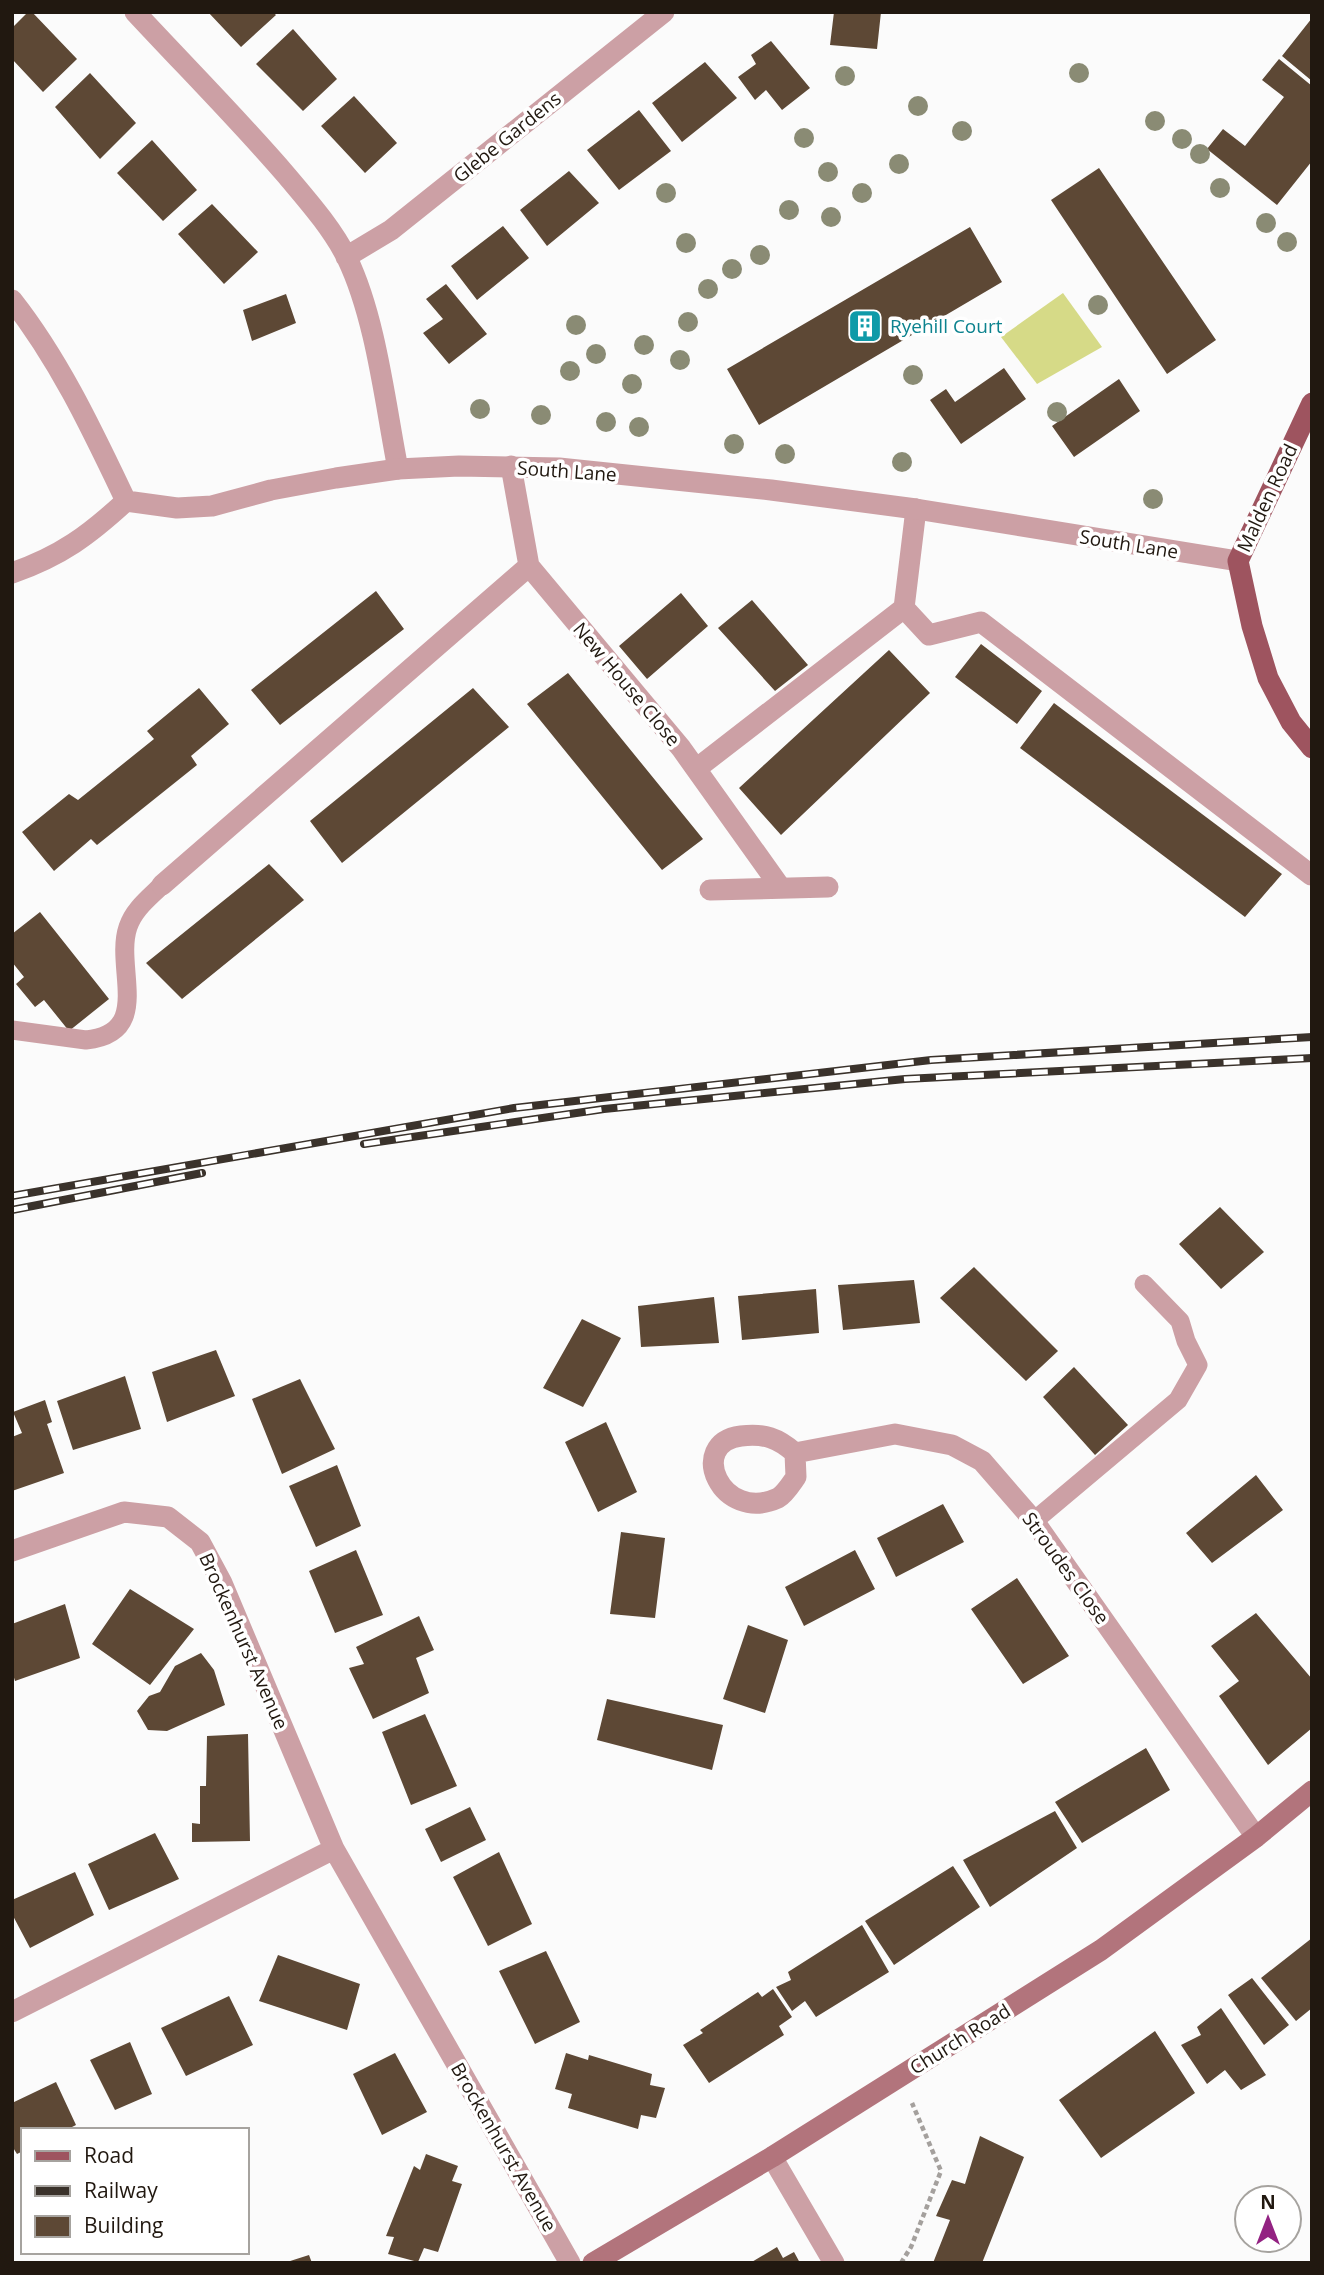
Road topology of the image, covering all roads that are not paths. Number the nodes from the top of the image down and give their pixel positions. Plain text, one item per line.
1 (135, 12) edge
2 (664, 12) edge
3 (346, 257) junction
4 (12, 300) edge
5 (1312, 403) edge
6 (511, 466) junction
7 (398, 469) junction
8 (127, 501) junction
9 (916, 509) junction
10 (1238, 561) junction
11 (529, 566) junction
12 (12, 573) edge
13 (904, 608) junction
14 (1312, 748) edge
15 (696, 769) junction
16 (1311, 875) edge
17 (162, 885) joint
18 (828, 887) dead end
19 (781, 888) junction
20 (710, 890) dead end
21 (12, 1030) edge
22 (1144, 1284) dead end
23 (795, 1453) dead end
24 (1034, 1521) junction
25 (12, 1552) edge
26 (1312, 1791) edge
27 (1256, 1837) junction
28 (334, 1849) junction
29 (12, 2012) edge
30 (772, 2157) junction
31 (570, 2263) edge
32 (593, 2263) edge
33 (834, 2263) edge

1 - 3 street
2 - 3 street, Glebe Gardens
3 - 7 street
4 - 8 street
5 - 10 main road, Malden Road
6 - 7 street, South Lane
6 - 9 street, South Lane
6 - 11 street, New House Close
7 - 8 street, South Lane
8 - 12 street
9 - 10 street, South Lane
9 - 13 street
10 - 14 main road, Malden Road
11 - 15 street, New House Close
11 - 17 street
13 - 15 street
13 - 16 street
15 - 19 street, New House Close
17 - 21 lane
18 - 19 street
19 - 20 street
22 - 24 lane
23 - 24 street, Stroudes Close
24 - 27 street, Stroudes Close
25 - 28 street, Brockenhurst Avenue
26 - 27 main road, Church Road
27 - 30 main road, Church Road
28 - 29 street
28 - 31 street, Brockenhurst Avenue
30 - 32 main road, Church Road
30 - 33 street

